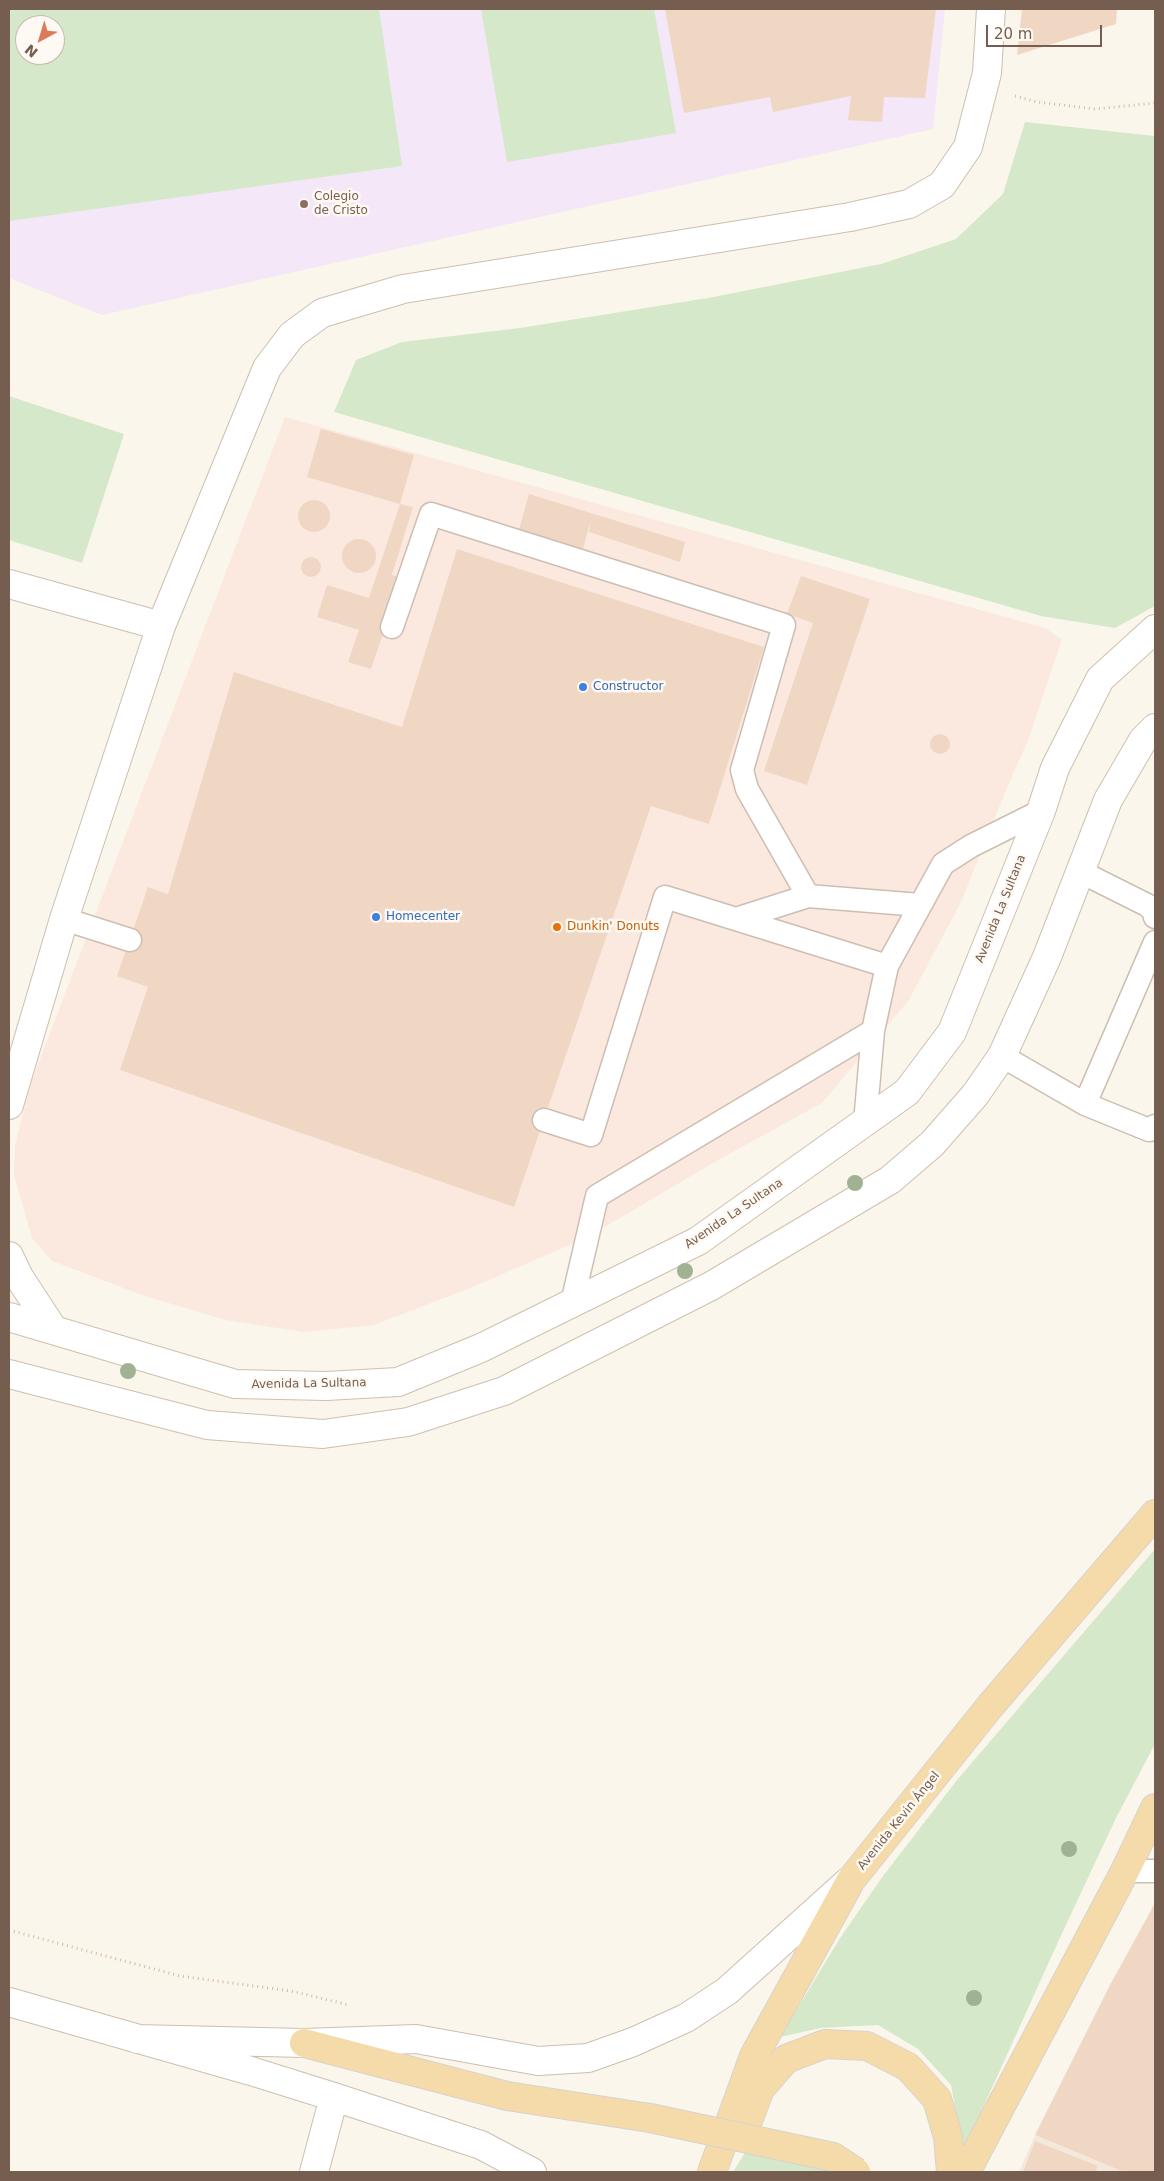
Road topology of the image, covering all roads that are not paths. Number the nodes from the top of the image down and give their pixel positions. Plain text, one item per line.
1 (991, 9) edge
2 (9, 584) edge
3 (161, 626) junction
4 (392, 628) dead end
5 (1155, 629) edge
6 (1155, 728) edge
7 (1041, 811) junction
8 (1081, 872) junction
9 (808, 896) junction
10 (920, 906) junction
11 (1155, 917) edge
12 (64, 919) junction
13 (736, 919) junction
14 (130, 940) dead end
15 (1155, 942) edge
16 (887, 966) junction
17 (873, 1032) junction
18 (1002, 1056) junction
19 (1086, 1104) junction
20 (9, 1105) edge
21 (544, 1120) dead end
22 (865, 1123) junction
23 (1155, 1126) edge
24 (9, 1256) edge
25 (572, 1303) junction
26 (9, 1316) edge
27 (53, 1329) junction
28 (9, 1374) edge
29 (1155, 1514) edge
30 (1155, 1808) edge
31 (1125, 1871) junction
32 (1155, 1871) edge
33 (851, 1880) junction
34 (9, 2002) edge
35 (137, 2039) junction
36 (304, 2043) junction
37 (334, 2097) junction
38 (314, 2172) edge
39 (532, 2172) edge
40 (712, 2172) edge
41 (720, 2172) edge
42 (856, 2172) edge
43 (951, 2172) edge
44 (966, 2172) edge

1 - 3 street
2 - 3 street
3 - 12 street
4 - 9 lane
5 - 7 street, Avenida La Sultana
6 - 8 street
7 - 10 lane
7 - 22 street, Avenida La Sultana
8 - 11 lane
8 - 18 street
9 - 10 lane
9 - 13 lane
10 - 16 lane
12 - 14 lane
12 - 20 street
13 - 16 lane
13 - 21 lane
15 - 19 lane
16 - 17 lane
17 - 22 lane
17 - 25 lane
18 - 19 lane
18 - 28 street
19 - 23 lane
22 - 25 street, Avenida La Sultana
24 - 27 street
25 - 27 street, Avenida La Sultana
26 - 27 street, Avenida La Sultana
29 - 33 main road, Avenida Kevin Ángel
30 - 31 main road
31 - 32 lane
31 - 44 main road
33 - 36 street
33 - 40 main road, Avenida Kevin Ángel
34 - 35 street
35 - 36 street
35 - 37 street
36 - 42 main road, bridge
37 - 38 street
37 - 39 street
41 - 43 main road

